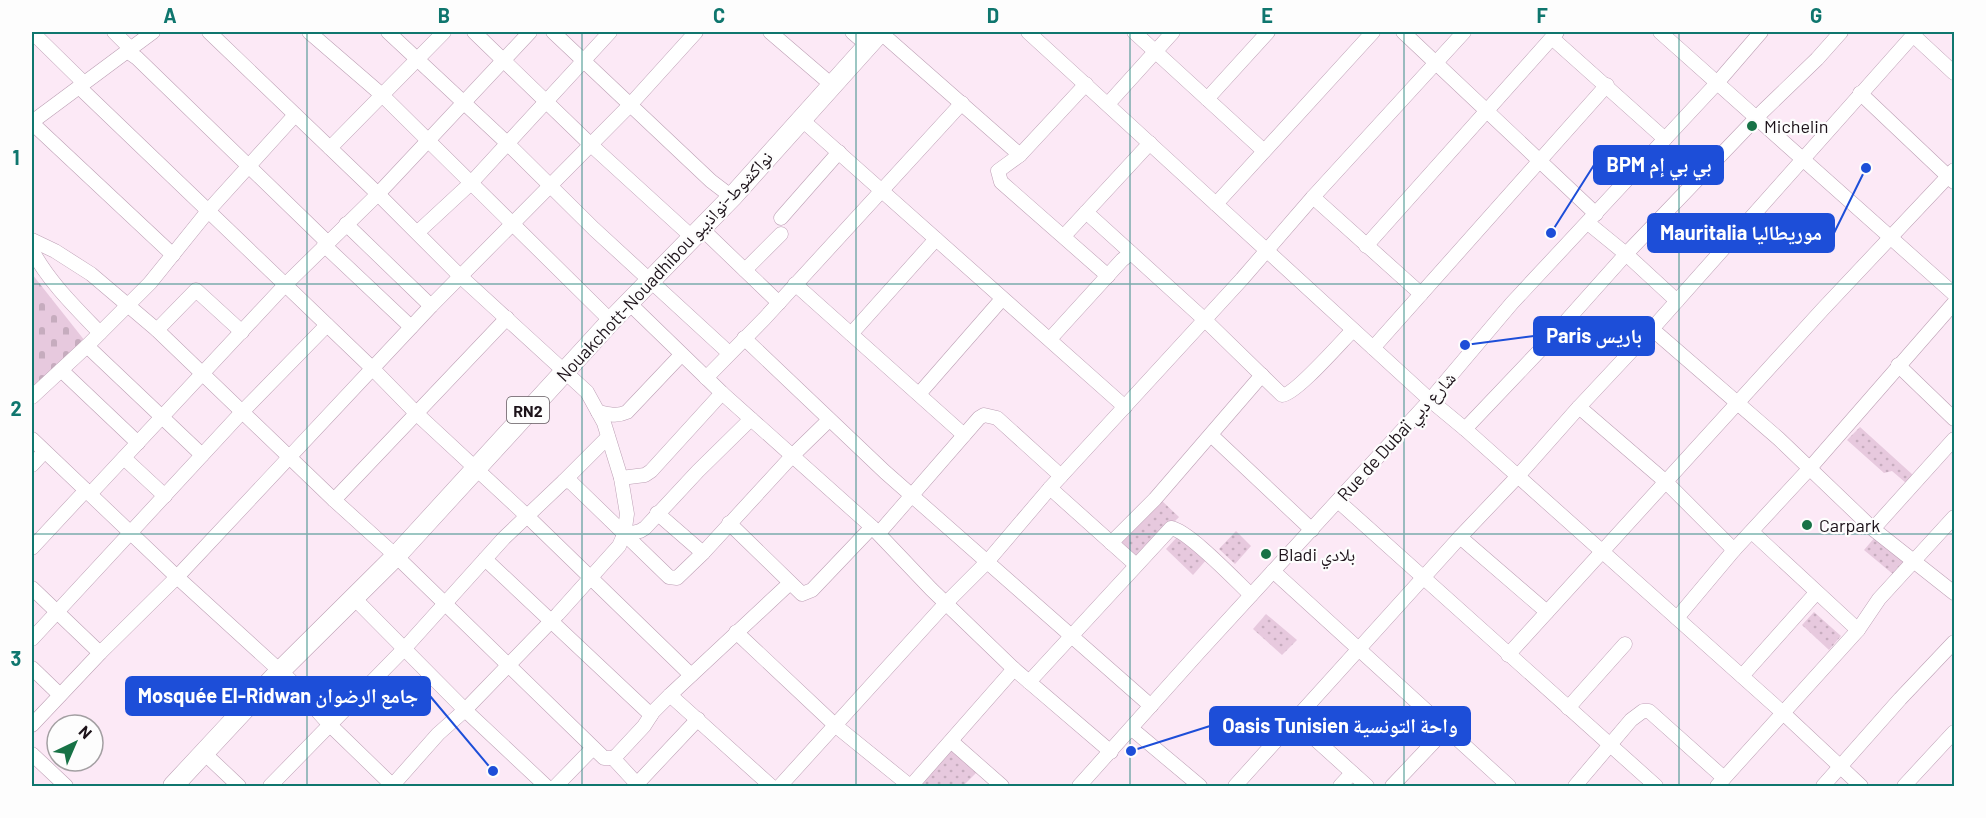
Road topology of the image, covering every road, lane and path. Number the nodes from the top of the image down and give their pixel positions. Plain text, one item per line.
1 (32, 32) edge
2 (114, 32) edge
3 (153, 32) edge
4 (209, 32) edge
5 (309, 32) edge
6 (388, 32) edge
7 (444, 32) edge
8 (474, 32) edge
9 (530, 32) edge
10 (553, 32) edge
11 (610, 32) edge
12 (696, 32) edge
13 (770, 32) edge
14 (852, 32) edge
15 (1028, 32) edge
16 (1134, 32) edge
17 (1173, 32) edge
18 (1268, 32) edge
19 (1373, 32) edge
20 (1403, 32) edge
21 (1464, 32) edge
22 (1660, 32) edge
23 (1761, 32) edge
24 (1842, 32) edge
25 (1915, 33) edge
26 (1555, 34) edge
27 (876, 36) edge
28 (129, 50) junction
29 (1155, 51) junction
30 (503, 59) junction
31 (417, 60) junction
32 (584, 62) junction
33 (1435, 62) junction
34 (1954, 73) edge
35 (1717, 83) junction
36 (1086, 84) junction
37 (81, 85) junction
38 (833, 86) junction
39 (1606, 86) junction
40 (1860, 93) junction
41 (382, 95) junction
42 (1207, 99) junction
43 (547, 101) junction
44 (464, 104) junction
45 (962, 104) junction
46 (1108, 104) junction
47 (630, 105) junction
48 (1486, 110) junction
49 (295, 116) junction
50 (1757, 117) junction
51 (801, 118) junction
52 (32, 123) edge
53 (1665, 139) junction
54 (428, 141) junction
55 (506, 142) junction
56 (1150, 143) junction
57 (590, 144) junction
58 (330, 148) junction
59 (1264, 151) junction
60 (839, 152) junction
61 (1020, 155) junction
62 (1802, 159) junction
63 (1540, 161) junction
64 (250, 166) junction
65 (1953, 176) edge
66 (471, 183) junction
67 (551, 186) junction
68 (881, 190) junction
69 (378, 194) junction
70 (732, 197) junction
71 (1313, 197) junction
72 (1216, 204) junction
73 (208, 211) junction
74 (1086, 212) junction
75 (781, 218) dead end
76 (1592, 219) junction
77 (346, 224) junction
78 (513, 224) junction
79 (418, 232) junction
80 (697, 232) junction
81 (781, 234) dead end
82 (1064, 236) junction
83 (1890, 238) junction
84 (936, 239) junction
85 (32, 240) edge
86 (326, 244) junction
87 (1366, 246) junction
88 (32, 250) edge
89 (1266, 250) junction
90 (1131, 253) junction
91 (1626, 254) junction
92 (173, 255) junction
93 (745, 270) junction
94 (460, 276) junction
95 (1108, 276) junction
96 (650, 281) junction
97 (795, 284) junction
98 (285, 285) junction
99 (1421, 294) junction
100 (1954, 294) edge
101 (1002, 299) junction
102 (1677, 301) junction
103 (629, 303) junction
104 (779, 303) junction
105 (1954, 303) edge
106 (129, 305) junction
107 (430, 306) junction
108 (507, 318) junction
109 (1205, 320) junction
110 (611, 321) junction
111 (327, 325) junction
112 (411, 327) junction
113 (1652, 329) junction
114 (157, 330) junction
115 (1353, 330) junction
116 (242, 332) junction
117 (100, 333) junction
118 (850, 334) junction
119 (744, 338) junction
120 (1050, 339) junction
121 (87, 346) junction
122 (1373, 348) junction
123 (729, 354) junction
124 (681, 355) junction
125 (1898, 365) junction
126 (372, 368) junction
127 (61, 370) junction
128 (565, 371) junction
129 (202, 374) junction
130 (1262, 375) junction
131 (705, 378) junction
132 (722, 393) junction
133 (919, 394) junction
134 (32, 397) edge
135 (1430, 400) junction
136 (1737, 403) junction
137 (1125, 407) junction
138 (1579, 407) junction
139 (242, 412) junction
140 (598, 412) junction
141 (417, 414) junction
142 (163, 416) junction
143 (751, 419) junction
144 (1954, 419) edge
145 (829, 420) junction
146 (1465, 429) junction
147 (964, 435) junction
148 (1211, 435) junction
149 (608, 437) junction
150 (32, 439) edge
151 (1954, 440) edge
152 (138, 443) junction
153 (44, 453) junction
154 (202, 455) junction
155 (793, 455) junction
156 (289, 457) junction
157 (124, 458) junction
158 (32, 465) edge
159 (475, 468) junction
160 (1810, 468) junction
161 (1061, 476) junction
162 (1518, 476) junction
163 (621, 478) junction
164 (564, 481) junction
165 (1666, 482) junction
166 (1050, 488) junction
167 (88, 492) junction
168 (911, 494) junction
169 (165, 496) junction
170 (334, 501) junction
171 (1338, 501) junction
172 (657, 513) junction
173 (527, 516) junction
174 (1954, 517) edge
175 (729, 524) junction
176 (1874, 529) junction
177 (875, 530) junction
178 (1312, 530) junction
179 (1752, 532) junction
180 (131, 534) junction
181 (624, 535) junction
182 (1460, 537) junction
183 (1111, 543) junction
184 (32, 548) edge
185 (1734, 550) junction
186 (1602, 551) junction
187 (703, 553) junction
188 (396, 556) junction
189 (485, 559) junction
190 (1915, 560) junction
191 (987, 562) junction
192 (1136, 565) junction
193 (1273, 571) junction
194 (177, 577) junction
195 (591, 578) junction
196 (1423, 579) junction
197 (790, 583) junction
198 (32, 588) edge
199 (1816, 593) junction
200 (1954, 593) edge
201 (1251, 595) junction
202 (353, 597) junction
203 (444, 603) junction
204 (946, 603) junction
205 (57, 612) junction
206 (1547, 612) junction
207 (1677, 618) junction
208 (550, 622) junction
209 (1858, 630) junction
210 (736, 632) junction
211 (1072, 637) junction
212 (32, 639) edge
213 (1954, 642) edge
214 (1625, 644) dead end
215 (404, 648) junction
216 (1360, 650) junction
217 (100, 653) junction
218 (1508, 655) junction
219 (508, 665) junction
220 (32, 668) edge
221 (1014, 669) junction
222 (280, 671) junction
223 (690, 675) junction
224 (1742, 676) junction
225 (1029, 682) junction
226 (60, 695) junction
227 (670, 695) junction
228 (1151, 706) junction
229 (1568, 708) junction
230 (465, 710) junction
231 (1782, 712) junction
232 (651, 715) junction
233 (698, 719) junction
234 (1295, 721) junction
235 (329, 724) junction
236 (32, 725) edge
237 (836, 726) junction
238 (1132, 729) junction
239 (1446, 729) junction
240 (1954, 732) edge
241 (952, 742) junction
242 (1611, 746) junction
243 (593, 748) junction
244 (1111, 752) junction
245 (204, 753) junction
246 (32, 754) edge
247 (613, 758) junction
248 (1841, 766) junction
249 (1352, 773) junction
250 (1720, 782) edge
251 (636, 785) edge
252 (66, 786) edge
253 (173, 786) edge
254 (239, 786) edge
255 (270, 786) edge
256 (392, 786) edge
257 (546, 786) edge
258 (556, 786) edge
259 (771, 786) edge
260 (780, 786) edge
261 (910, 786) edge
262 (1002, 786) edge
263 (1079, 786) edge
264 (1200, 786) edge
265 (1235, 786) edge
266 (1340, 786) edge
267 (1367, 786) edge
268 (1392, 786) edge
269 (1509, 786) edge
270 (1575, 786) edge
271 (1656, 786) edge
272 (1823, 786) edge
273 (1861, 786) edge
274 (1904, 786) edge

1 - 37 street
2 - 28 street
3 - 28 street
4 - 49 street
5 - 41 street
6 - 31 street
7 - 31 street
8 - 30 street
9 - 30 street
10 - 32 street
11 - 32 street
12 - 47 street
13 - 38 street
14 - 27 street
15 - 36 street
16 - 29 street
17 - 29 street
18 - 42 street
19 - 59 street
20 - 33 street
21 - 33 street
22 - 35 street
23 - 35 street, Rue de Dubaï شارع دبي
24 - 50 street
25 - 34 street
25 - 40 street
26 - 39 street
26 - 48 street
27 - 38 highway, Nouakchott-Nouadhibou نواكشوط-نواذيبو / RN2
27 - 45 street
28 - 37 street
28 - 64 street
29 - 42 street
29 - 46 street
30 - 43 street
30 - 44 street
31 - 41 street
31 - 44 street
32 - 43 street
32 - 47 street
33 - 48 street
33 - 71 street
35 - 50 street
35 - 53 street, Rue de Dubaï شارع دبي
36 - 46 street
36 - 61 street
37 - 52 street
37 - 73 street
38 - 51 highway, Nouakchott-Nouadhibou نواكشوط-نواذيبو / RN2
39 - 53 street
39 - 63 street
40 - 62 street
40 - 65 street
41 - 54 street
41 - 58 street
42 - 59 street
43 - 55 street
43 - 57 street
44 - 54 street
44 - 55 street
45 - 61 street
45 - 68 street
46 - 56 street
47 - 57 street
47 - 70 street
48 - 63 street
48 - 87 street
49 - 58 street
49 - 64 street
50 - 62 street
50 - 91 street
51 - 60 street
51 - 70 highway, Nouakchott-Nouadhibou نواكشوط-نواذيبو / RN2
52 - 92 street
53 - 76 street, Rue de Dubaï شارع دبي
54 - 66 street
54 - 69 street
55 - 66 street
55 - 67 street
56 - 72 street
56 - 74 street
57 - 67 street
57 - 80 street
58 - 69 street
59 - 72 street
60 - 68 street
60 - 75 street
61 - 82 street
62 - 83 street
62 - 102 street
63 - 76 street
63 - 99 street
64 - 73 street
64 - 86 street
65 - 83 street
66 - 78 street
66 - 79 street
67 - 78 street
67 - 96 street
68 - 84 street
68 - 97 street
69 - 77 street
69 - 79 street
70 - 80 highway, Nouakchott-Nouadhibou نواكشوط-نواذيبو / RN2
71 - 87 street
71 - 89 street
72 - 89 street
73 - 92 street
73 - 98 street
74 - 82 street
74 - 90 street
76 - 91 street
76 - 135 street, Rue de Dubaï شارع دبي
77 - 86 street
77 - 107 street
78 - 94 street
78 - 110 street
79 - 94 street
80 - 93 street
80 - 96 highway, Nouakchott-Nouadhibou نواكشوط-نواذيبو / RN2
81 - 93 street
82 - 95 street
83 - 100 street
83 - 136 street
84 - 101 street
84 - 118 street
85 - 106 street
86 - 98 street
86 - 112 street
87 - 99 street
88 - 117 street
89 - 109 street
89 - 115 street
90 - 95 street
90 - 109 street
91 - 102 street
91 - 146 street
92 - 106 street
93 - 104 street
94 - 107 street
94 - 108 street
95 - 120 street
96 - 103 highway, Nouakchott-Nouadhibou نواكشوط-نواذيبو / RN2
96 - 123 street
97 - 104 street
97 - 118 street
98 - 111 street
98 - 116 street
99 - 122 street
101 - 120 street
101 - 133 street
102 - 113 street
103 - 110 highway, Nouakchott-Nouadhibou نواكشوط-نواذيبو / RN2
103 - 124 street
104 - 119 street
105 - 125 street
106 - 114 street
106 - 117 street
107 - 112 street
108 - 128 street
108 - 141 street
109 - 130 street
109 - 137 street
110 - 128 highway, Nouakchott-Nouadhibou نواكشوط-نواذيبو / RN2
111 - 126 street
111 - 139 street
112 - 126 street
113 - 136 street
113 - 138 street
114 - 116 street
114 - 129 street
115 - 122 street
115 - 130 street
116 - 129 street
117 - 121 street
118 - 133 street
119 - 123 street
119 - 145 street
120 - 137 street
121 - 127 street
121 - 142 street
122 - 135 street
123 - 131 street
124 - 131 street
124 - 140 street
125 - 144 street
125 - 160 street
126 - 141 street
126 - 156 street
127 - 134 street
127 - 152 street
128 - 140 street
128 - 159 highway, Nouakchott-Nouadhibou نواكشوط-نواذيبو / RN2
129 - 139 street
129 - 142 street
130 - 148 street
131 - 132 street
132 - 143 street
132 - 163 street
133 - 147 street
135 - 146 street
135 - 171 street, Rue de Dubaï شارع دبي
136 - 160 street
136 - 165 street
137 - 161 street
138 - 162 street
138 - 165 street
139 - 154 street
139 - 156 street
140 - 149 street
141 - 159 street
141 - 170 street
142 - 152 street
142 - 154 street
143 - 155 street
143 - 172 street
145 - 155 street
145 - 168 street
146 - 162 street
147 - 161 street
147 - 168 street
148 - 178 street
148 - 183 street
149 - 163 street
149 - 164 street
150 - 153 street
151 - 176 street
152 - 157 street
153 - 158 street
153 - 167 street
154 - 169 street
155 - 175 street
155 - 177 street
156 - 170 street
156 - 194 street
157 - 167 street
157 - 169 street
159 - 173 street
159 - 188 highway, Nouakchott-Nouadhibou نواكشوط-نواذيبو / RN2
160 - 176 street
160 - 179 street
161 - 166 street
162 - 182 street
162 - 186 street
163 - 181 street
164 - 173 street
164 - 181 street
165 - 185 street
165 - 186 street
166 - 183 street
166 - 191 street
167 - 180 street
167 - 184 street
168 - 177 street
168 - 191 street
169 - 180 street
170 - 188 street
171 - 178 street, Rue de Dubaï شارع دبي
171 - 196 street
172 - 181 street
172 - 187 street
173 - 189 street
173 - 195 street
174 - 190 street
175 - 187 street
175 - 197 street
176 - 190 street
177 - 197 street
177 - 204 street
178 - 193 street, Rue de Dubaï شارع دبي
179 - 185 street
179 - 199 street
180 - 194 street
180 - 205 street
181 - 187 street
181 - 195 street
182 - 196 street
182 - 206 street
183 - 192 street
185 - 207 street
186 - 206 street
186 - 207 street
188 - 202 highway, Nouakchott-Nouadhibou نواكشوط-نواذيبو / RN2
188 - 203 street
189 - 203 street
189 - 208 street
190 - 200 street
190 - 209 street
191 - 204 street
191 - 211 street
192 - 201 street
192 - 211 street
193 - 201 street, Rue de Dubaï شارع دبي
193 - 216 street
194 - 217 street
194 - 222 street
195 - 208 street
195 - 223 street
196 - 216 street
196 - 218 street
197 - 210 street
198 - 205 street
199 - 209 street
199 - 224 street
201 - 228 street, Rue de Dubaï شارع دبي
202 - 215 street
202 - 222 highway, Nouakchott-Nouadhibou نواكشوط-نواذيبو / RN2
203 - 215 street
203 - 219 street
204 - 221 street
204 - 237 street
205 - 212 street
205 - 217 street
206 - 218 street
207 - 224 street
208 - 219 street
208 - 232 street
209 - 231 street
210 - 223 street
210 - 237 street
211 - 225 street
211 - 228 street
213 - 248 street
214 - 229 street
215 - 230 street
215 - 235 street
216 - 234 street
216 - 239 street
217 - 226 street
218 - 229 street
219 - 230 street
219 - 243 street
220 - 226 street
221 - 225 street
221 - 241 street
222 - 235 street
222 - 245 highway, Nouakchott-Nouadhibou نواكشوط-نواذيبو / RN2
223 - 227 street
224 - 231 street
225 - 244 street
226 - 236 street
227 - 232 street
227 - 233 street
228 - 238 street, Rue de Dubaï شارع دبي
229 - 242 street
230 - 256 street
230 - 257 street
231 - 248 street
231 - 250 street
232 - 247 street
233 - 251 street
233 - 259 street
234 - 249 street
234 - 265 street
235 - 255 street
235 - 256 street
237 - 260 street
237 - 261 street
238 - 244 street, Rue de Dubaï شارع دبي
238 - 264 street
239 - 268 street
239 - 269 street
240 - 274 street
241 - 261 street
241 - 262 street
242 - 250 street
242 - 270 street
242 - 271 street
243 - 247 street
243 - 258 street
244 - 263 street, Rue de Dubaï شارع دبي
245 - 253 highway, Nouakchott-Nouadhibou نواكشوط-نواذيبو / RN2
245 - 254 street
246 - 252 street
247 - 251 street
248 - 272 street
248 - 273 street
249 - 266 street
249 - 267 street

